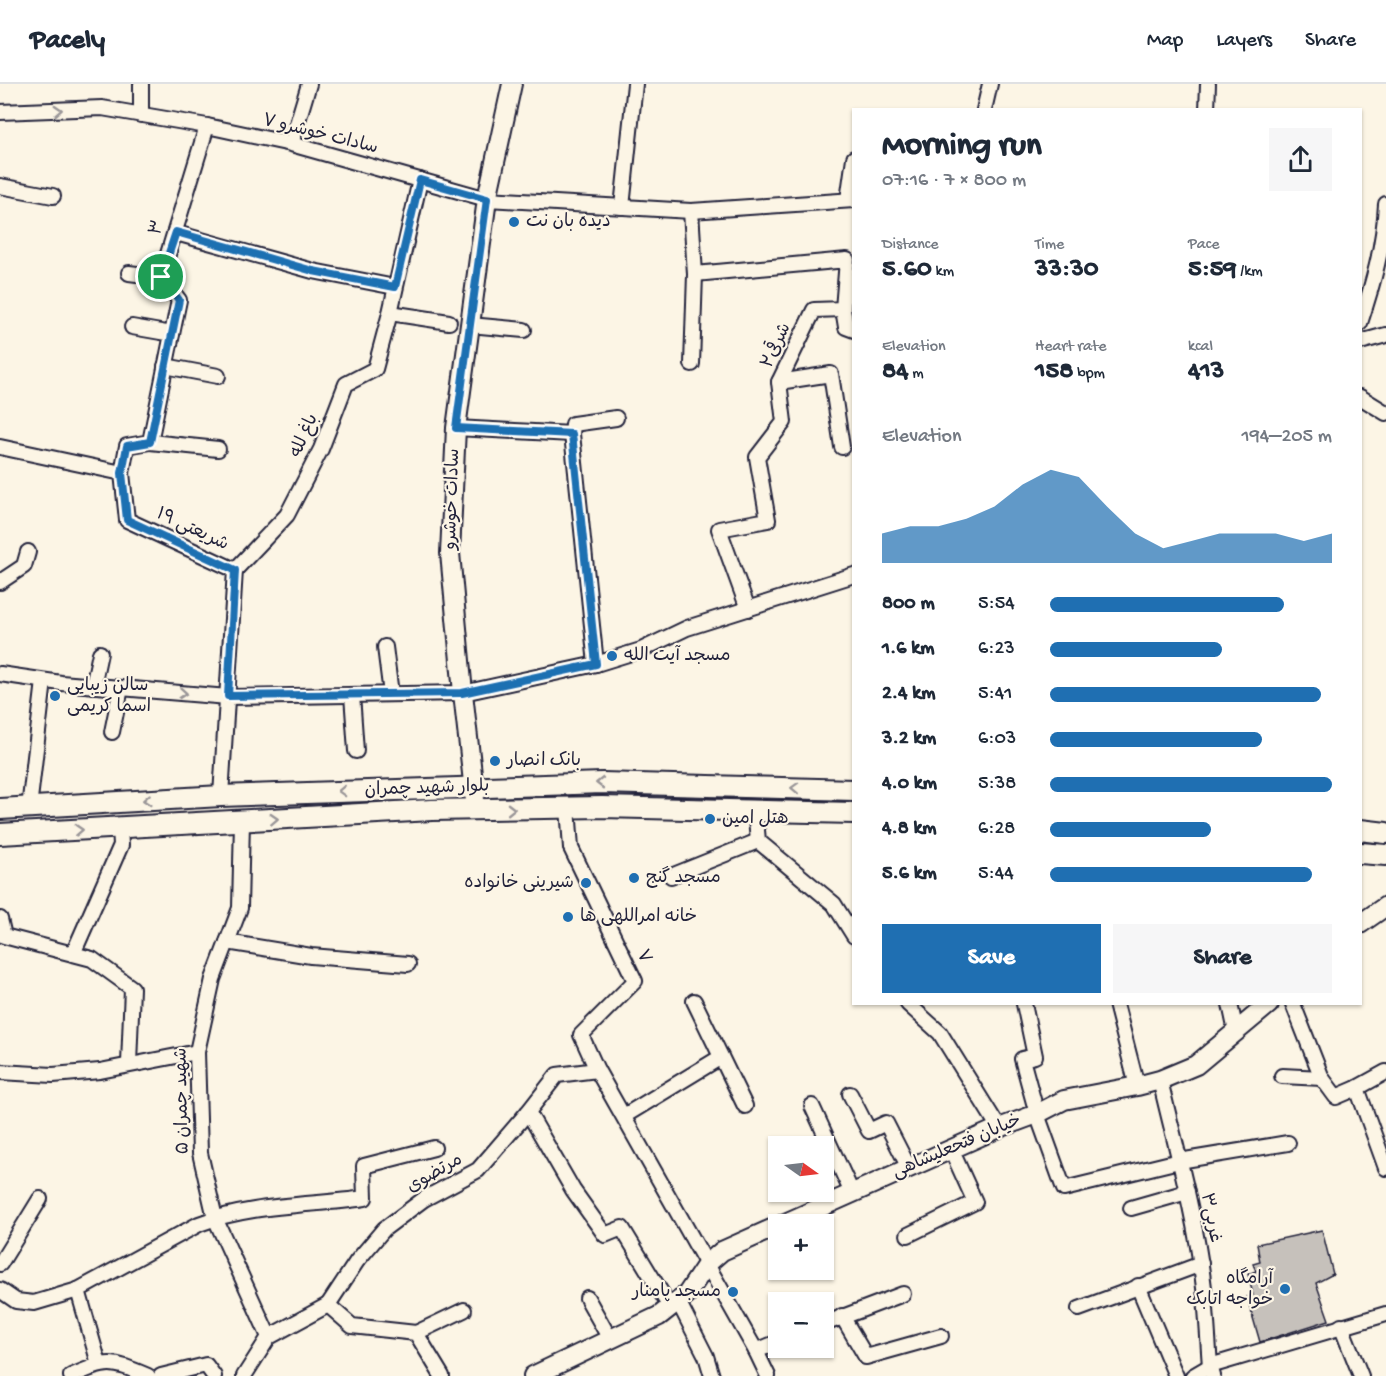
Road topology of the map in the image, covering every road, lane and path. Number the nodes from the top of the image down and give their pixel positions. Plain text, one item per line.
1 (141, 84) edge
2 (309, 84) edge
3 (512, 84) edge
4 (634, 84) edge
5 (990, 84) edge
6 (1208, 84) edge
7 (984, 108) edge
8 (1207, 108) edge
9 (0, 112) edge
10 (141, 115) junction
11 (207, 126) junction
12 (291, 144) junction
13 (420, 180) junction
14 (0, 186) edge
15 (53, 196) dead end
16 (487, 199) junction
17 (851, 200) edge
18 (1386, 204) edge
19 (622, 207) junction
20 (691, 211) junction
21 (1386, 222) edge
22 (176, 232) junction
23 (129, 273) dead end
24 (695, 274) junction
25 (1362, 275) edge
26 (161, 277) junction
27 (1374, 279) junction
28 (395, 287) junction
29 (843, 309) junction
30 (390, 313) junction
31 (1362, 317) edge
32 (449, 322) dead end
33 (470, 325) junction
34 (132, 327) dead end
35 (852, 329) edge
36 (524, 330) dead end
37 (172, 334) junction
38 (1386, 334) edge
39 (1362, 341) edge
40 (692, 364) dead end
41 (165, 366) junction
42 (218, 376) dead end
43 (779, 382) junction
44 (1362, 398) edge
45 (1386, 413) edge
46 (616, 418) dead end
47 (456, 428) junction
48 (572, 434) junction
49 (150, 442) junction
50 (0, 447) edge
51 (842, 447) dead end
52 (218, 449) dead end
53 (122, 473) junction
54 (28, 552) dead end
55 (235, 570) junction
56 (852, 576) edge
57 (0, 582) edge
58 (748, 609) junction
59 (385, 647) dead end
60 (100, 653) dead end
61 (596, 664) junction
62 (0, 674) edge
63 (44, 681) junction
64 (93, 686) junction
65 (121, 688) junction
66 (462, 693) junction
67 (390, 694) junction
68 (352, 695) junction
69 (228, 696) junction
70 (112, 732) dead end
71 (356, 751) dead end
72 (475, 787) junction
73 (852, 790) edge
74 (221, 796) junction
75 (37, 807) junction
76 (568, 807) junction
77 (0, 809) edge
78 (476, 809) junction
79 (755, 809) junction
80 (852, 813) edge
81 (242, 821) junction
82 (120, 828) junction
83 (1362, 830) edge
84 (44, 831) junction
85 (1386, 833) edge
86 (0, 834) edge
87 (758, 841) junction
88 (1362, 853) edge
89 (1386, 855) edge
90 (671, 876) dead end
91 (1386, 906) edge
92 (0, 919) edge
93 (1362, 923) edge
94 (852, 933) edge
95 (226, 942) junction
96 (73, 954) junction
97 (408, 964) dead end
98 (694, 1001) dead end
99 (909, 1005) edge
100 (1024, 1005) edge
101 (1116, 1005) edge
102 (1230, 1005) edge
103 (1268, 1005) edge
104 (1293, 1005) edge
105 (1236, 1032) junction
106 (197, 1052) junction
107 (721, 1057) junction
108 (129, 1064) junction
109 (597, 1070) junction
110 (0, 1072) edge
111 (1386, 1072) edge
112 (1282, 1076) dead end
113 (1322, 1078) junction
114 (1160, 1080) junction
115 (1137, 1086) junction
116 (1357, 1088) junction
117 (849, 1094) dead end
118 (745, 1106) dead end
119 (812, 1106) dead end
120 (528, 1112) junction
121 (1037, 1114) junction
122 (624, 1116) junction
123 (999, 1128) junction
124 (1288, 1143) dead end
125 (434, 1148) dead end
126 (951, 1149) junction
127 (1179, 1161) junction
128 (909, 1168) junction
129 (1386, 1168) edge
130 (1187, 1192) junction
131 (852, 1193) junction
132 (40, 1199) dead end
133 (1131, 1208) dead end
134 (805, 1214) edge
135 (215, 1218) junction
136 (768, 1230) edge
137 (908, 1235) dead end
138 (0, 1264) edge
139 (707, 1264) junction
140 (1201, 1264) junction
141 (1138, 1286) junction
142 (0, 1290) edge
143 (78, 1290) junction
144 (903, 1294) dead end
145 (587, 1298) dead end
146 (674, 1304) junction
147 (328, 1305) junction
148 (464, 1310) dead end
149 (1079, 1310) dead end
150 (1386, 1314) edge
151 (842, 1316) junction
152 (834, 1320) edge
153 (1341, 1326) junction
154 (416, 1333) junction
155 (941, 1336) dead end
156 (269, 1337) junction
157 (610, 1339) junction
158 (768, 1346) edge
159 (756, 1351) junction
160 (99, 1364) junction
161 (1211, 1371) edge
162 (71, 1376) edge
163 (148, 1376) edge
164 (161, 1376) edge
165 (214, 1376) edge
166 (244, 1376) edge
167 (442, 1376) edge
168 (533, 1376) edge
169 (712, 1376) edge
170 (768, 1376) edge
171 (1176, 1376) edge
172 (1193, 1376) edge
173 (1361, 1376) edge

1 - 10 street
2 - 12 street
3 - 16 street, سادات خوشرو
4 - 19 street
5 - 7 street
6 - 8 street
9 -> 10 street, سادات خوشرو ۷
10 - 11 street, سادات خوشرو ۷
11 - 12 street, سادات خوشرو ۷
11 - 22 street, ۳
12 - 13 street, سادات خوشرو ۷
13 - 16 street, سادات خوشرو ۷
13 - 28 street
14 - 15 street
16 - 19 street, سادات خوشرو ۷
16 - 33 street, سادات خوشرو
17 - 20 street, سادات خوشرو ۷
18 - 21 street
19 - 20 street, سادات خوشرو ۷
20 - 24 street
21 - 27 street
22 - 26 street, ۳
22 - 28 street
23 - 26 street
24 - 29 street
24 - 40 street
25 - 27 street
26 - 37 street
27 - 31 street
28 - 30 street
29 - 35 street
29 - 43 street, شرقی۲
30 - 32 street
30 - 55 street, باغ لله
33 - 36 street
33 - 47 street, سادات خوشرو
34 - 37 street
37 - 41 street
38 - 39 street
41 - 42 street
41 - 49 street
43 - 51 street
43 - 58 street, شرقی۲
44 - 45 street
46 - 48 street
47 - 48 street
47 - 66 street, سادات خوشرو
48 - 61 street
49 - 52 street
49 - 53 street
50 - 53 street
53 - 55 street, شریعتی ۱۹
54 - 57 street
55 - 69 street
56 - 58 street
58 - 61 street
59 - 67 street
60 - 64 street
61 - 66 street
62 - 63 street
63 - 64 street
63 - 75 street
64 - 65 street
65 -> 69 street
65 - 70 street
66 - 67 street
66 - 72 street, سادات خوشرو
67 - 68 street
68 - 69 street
68 - 71 street
69 - 74 street
73 -> 72 main road, بلوار شهید چمران
72 -> 74 main road, بلوار شهید چمران
72 - 78 street, سادات خوشرو
74 -> 75 main road, بلوار شهید چمران
75 - 77 main road, بلوار شهید چمران
75 - 84 main road
78 -> 76 main road, بلوار شهید چمران
76 - 79 main road, بلوار شهید چمران
76 - 109 street, ۷
81 -> 78 main road, بلوار شهید چمران
79 - 80 main road, بلوار شهید چمران
79 - 87 street
81 - 82 main road, بلوار شهید چمران
81 - 95 street, شهید چمران ۵
84 -> 82 main road, بلوار شهید چمران
82 - 96 street
83 - 85 main road
84 - 86 main road, بلوار شهید چمران
87 - 90 street
87 - 94 street
88 - 89 main road
91 - 93 street
92 - 96 street
95 - 97 street
95 - 106 street, شهید چمران ۵
96 - 108 street
98 - 107 street
99 - 123 street
100 - 121 street
101 - 115 street
102 - 105 street
103 - 105 street, خیابان فتحعلیشاهی
104 - 113 street
105 - 114 street, خیابان فتحعلیشاهی
106 - 108 street
106 - 135 street, شهید چمران ۵
107 - 118 street
107 - 122 street
108 - 110 street
109 - 120 street, مرتضوی
109 - 122 street
111 - 116 street
112 - 113 street
113 - 116 street
114 - 115 street, خیابان فتحعلیشاهی
114 - 127 street, غربی۳
115 - 121 street, خیابان فتحعلیشاهی
116 - 129 street
117 - 128 street
119 - 131 street
120 - 146 street
120 - 147 street, مرتضوی
121 - 123 street, خیابان فتحعلیشاهی
121 - 127 street
122 - 139 street
123 - 126 street, خیابان فتحعلیشاهی
124 - 127 street
125 - 135 street
126 - 128 street, خیابان فتحعلیشاهی
126 - 137 street
127 - 130 street, غربی۳
128 - 131 street, خیابان فتحعلیشاهی
130 - 133 street
130 - 140 street, غربی۳
131 - 134 street, خیابان فتحعلیشاهی
132 - 138 street
135 - 143 street
135 - 156 street, شهید چمران ۵
136 - 139 street
139 - 146 street
139 - 159 street
140 - 141 street
140 - 161 street, غربی۳
141 - 149 street
141 - 171 street
142 - 143 street
143 - 160 street
144 - 151 street
145 - 157 street
146 - 157 street
146 - 169 street
147 - 154 street
147 - 156 street
148 - 154 street
150 - 153 street
151 - 152 street
151 - 155 street
153 - 161 street
153 - 173 street
154 - 167 street
156 - 166 street
157 - 168 street
158 - 159 street
159 - 170 street
160 - 162 street
160 - 163 street
161 - 172 street
164 - 165 street

